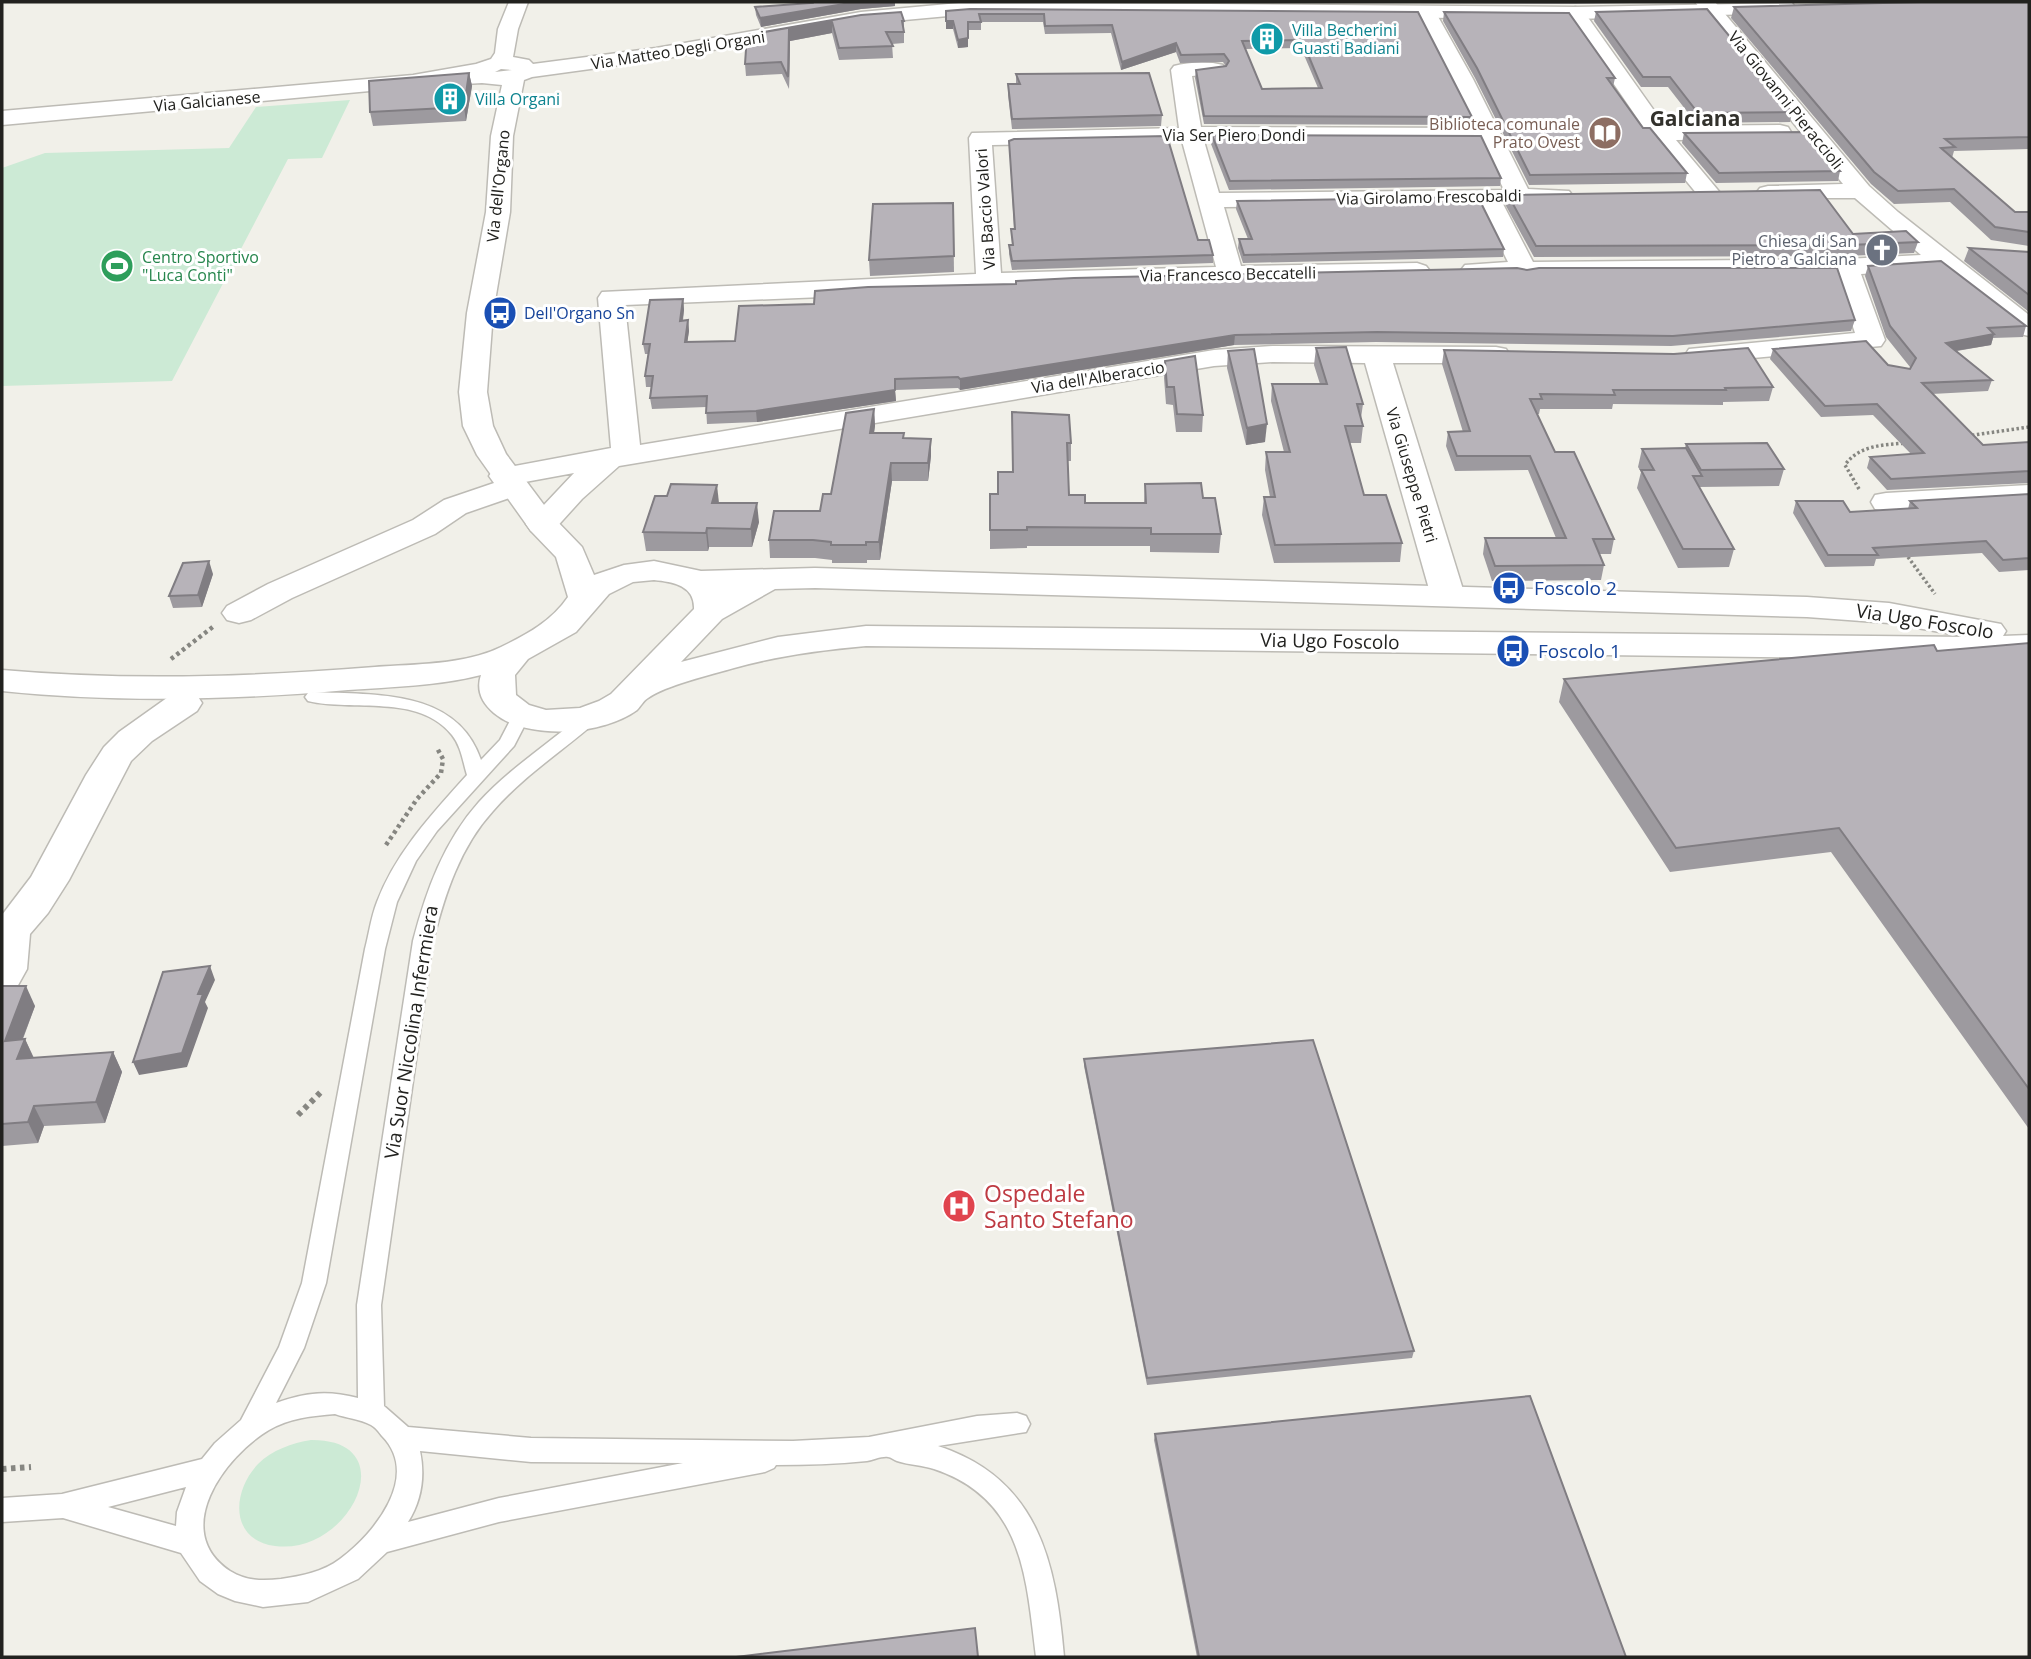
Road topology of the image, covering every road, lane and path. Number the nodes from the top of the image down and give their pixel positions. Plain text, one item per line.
1 (518, 2) edge
2 (1708, 5) edge
3 (1226, 6) edge
4 (1808, 6) edge
5 (1426, 13) junction
6 (1575, 13) junction
7 (1216, 69) edge
8 (502, 73) junction
9 (2, 118) edge
10 (1659, 132) junction
11 (1810, 132) junction
12 (1191, 134) junction
13 (1488, 135) junction
14 (980, 138) joint
15 (1861, 191) junction
16 (1682, 195) edge
17 (1710, 195) junction
18 (1587, 196) edge
19 (1487, 197) junction
20 (1519, 197) junction
21 (1208, 200) junction
22 (1949, 255) junction
23 (1846, 268) junction
24 (1525, 270) junction
25 (1230, 272) junction
26 (989, 280) junction
27 (2029, 328) edge
28 (1376, 353) junction
29 (1522, 356) edge
30 (1671, 357) edge
31 (618, 456) junction
32 (509, 481) junction
33 (2029, 494) edge
34 (1886, 502) dead end
35 (542, 524) junction
36 (571, 554) junction
37 (636, 572) junction
38 (771, 578) junction
39 (697, 581) junction
40 (1448, 596) junction
41 (585, 597) junction
42 (710, 612) junction
43 (239, 613) joint
44 (2029, 636) edge
45 (2029, 645) edge
46 (511, 655) junction
47 (168, 661) dead end
48 (2, 681) edge
49 (638, 689) junction
50 (2, 695) edge
51 (314, 697) junction
52 (509, 704) junction
53 (592, 716) junction
54 (129, 722) junction
55 (476, 774) junction
56 (6, 933) edge
57 (2, 977) edge
58 (371, 1411) junction
59 (1017, 1424) dead end
60 (250, 1429) junction
61 (401, 1438) junction
62 (869, 1449) junction
63 (793, 1453) junction
64 (32, 1467) dead end
65 (2, 1469) edge
66 (209, 1469) junction
67 (62, 1506) junction
68 (2, 1510) edge
69 (383, 1541) junction
70 (192, 1543) junction
71 (1050, 1657) edge

1 - 8 street, Via dell'Organo
2 - 4 street, Via Matteo Degli Organi
2 - 6 street, Via Matteo Degli Organi
2 - 11 street, Via Giovanni Pieraccioli
3 - 5 street, Via Matteo Degli Organi
3 - 8 street, Via Matteo Degli Organi
5 - 6 street, Via Matteo Degli Organi
5 - 13 street
6 - 10 street
7 - 12 street
8 - 9 street, Via Galcianese
8 - 32 street, Via dell'Organo
10 - 11 street
10 - 17 street
11 - 15 street, Via Giovanni Pieraccioli
12 - 13 street, Via Ser Piero Dondi
12 - 14 street, Via Ser Piero Dondi
12 - 21 street
13 - 20 street
14 - 26 street, Via Baccio Valori
15 - 17 street
15 - 22 street, Via Giovanni Pieraccioli
16 - 17 street
18 - 20 street, Via Girolamo Frescobaldi
19 - 20 street, Via Girolamo Frescobaldi
19 - 21 street, Via Girolamo Frescobaldi
19 - 24 street
21 - 25 street
22 - 23 street, Via Francesco Beccatelli
22 - 27 street, Via Giovanni Pieraccioli
23 - 24 street, Via Francesco Beccatelli
23 - 30 street
24 - 25 street, Via Francesco Beccatelli
25 - 26 street, Via Francesco Beccatelli
26 - 31 street, Via Francesco Beccatelli
28 - 29 street, Via dell'Alberaccio
28 - 31 street, Via dell'Alberaccio
28 - 40 street, Via Giuseppe Pietri
31 - 32 street, Via dell'Alberaccio
31 - 35 street
32 - 35 street
32 - 43 street, Via dell'Alberaccio
33 - 34 street
35 - 36 street
36 - 37 street, Via Ugo Foscolo
36 - 41 street
37 - 39 street, Via Ugo Foscolo
37 - 41 street, Via Ugo Foscolo
38 - 39 street, Via Ugo Foscolo
38 - 40 street, Via Ugo Foscolo
38 - 42 street, Via Ugo Foscolo
39 - 42 street
40 - 44 street, Via Ugo Foscolo
41 - 46 street, Via Ugo Foscolo
42 - 49 street, Via Ugo Foscolo
43 - 47 path
45 - 49 street, Via Ugo Foscolo
46 - 48 street
46 - 52 street
49 - 53 street, Via Ugo Foscolo
50 - 54 street
51 - 52 street
51 - 54 street
51 - 55 lane
52 - 53 street, Via Ugo Foscolo
52 - 55 lane
53 - 58 lane, Via Suor Niccolina Infermiera
54 - 56 street
55 - 60 lane
56 - 57 street
58 - 60 lane
58 - 61 lane
59 - 62 lane
60 - 66 lane
61 - 63 lane
61 - 69 lane
62 - 63 lane
62 - 71 lane
63 - 69 lane
64 - 65 path
66 - 67 lane
66 - 70 lane
67 - 68 lane
67 - 70 lane
69 - 70 lane

